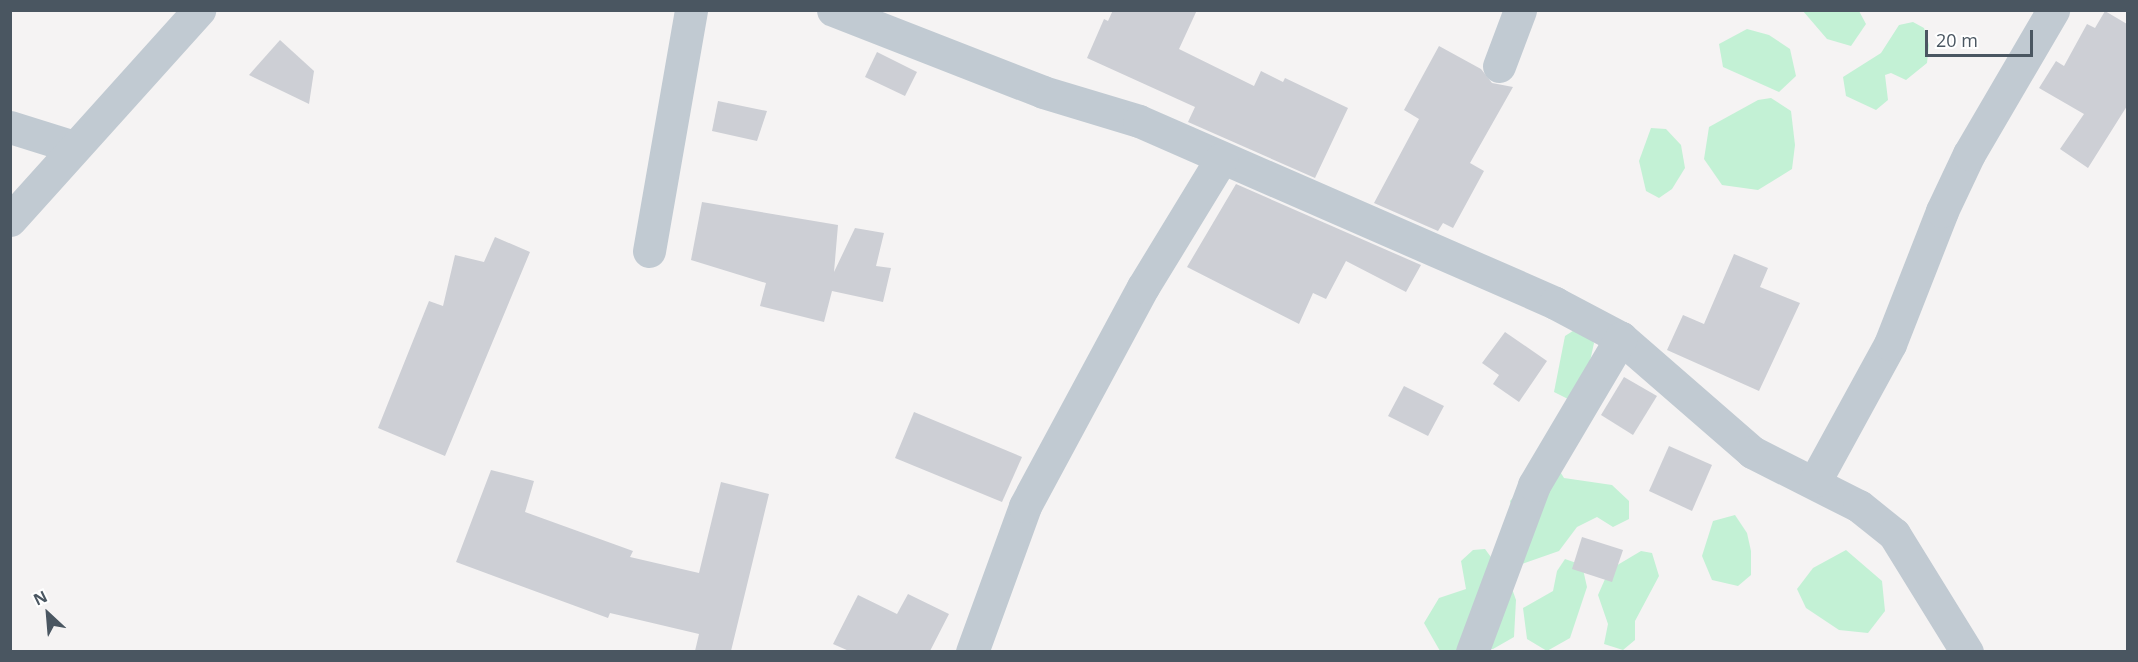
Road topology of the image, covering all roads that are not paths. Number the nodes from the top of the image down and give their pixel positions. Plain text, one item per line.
1 (199, 10) edge
2 (691, 10) edge
3 (833, 10) edge
4 (1520, 10) edge
5 (2054, 10) edge
6 (1499, 66) dead end
7 (10, 127) edge
8 (74, 147) junction
9 (1221, 159) junction
10 (10, 220) edge
11 (650, 250) dead end
12 (1621, 338) junction
13 (1815, 481) junction
14 (972, 651) edge
15 (1472, 651) edge
16 (1967, 651) edge

1 - 8 street
2 - 11 street
3 - 9 street
4 - 6 street
5 - 13 street
7 - 8 street
8 - 10 street
9 - 12 street
9 - 14 street
12 - 13 street
12 - 15 street
13 - 16 street

